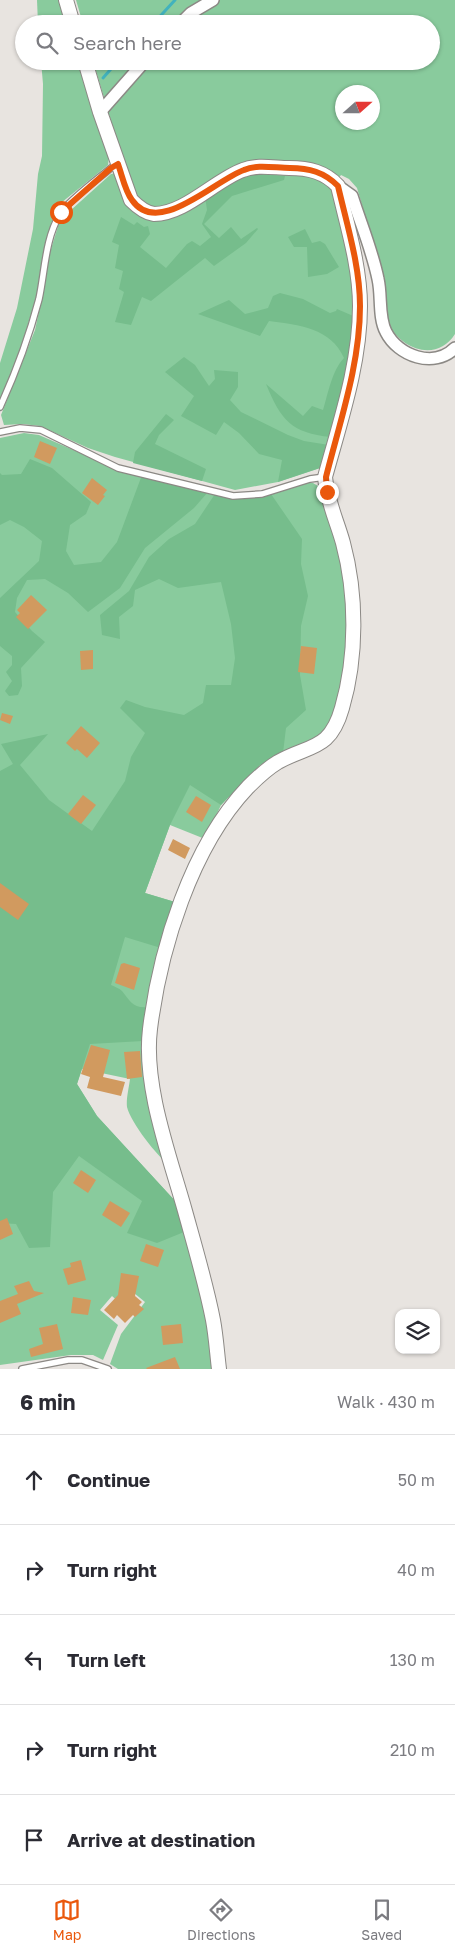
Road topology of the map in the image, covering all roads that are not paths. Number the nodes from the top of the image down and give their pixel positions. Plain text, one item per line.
1 (66, 0) edge
2 (213, 0) edge
3 (70, 15) edge
4 (189, 15) edge
5 (87, 70) edge
6 (137, 70) edge
7 (100, 112) junction
8 (118, 164) junction
9 (338, 186) junction
10 (454, 350) edge
11 (0, 407) edge
12 (0, 432) edge
13 (326, 477) junction
14 (22, 1369) edge
15 (108, 1369) edge
16 (219, 1369) edge

1 - 3 street
2 - 4 street
5 - 7 street
6 - 7 street
7 - 8 street
8 - 9 street
8 - 11 lane
9 - 10 street
9 - 13 street
12 - 13 lane
13 - 16 street
14 - 15 lane

